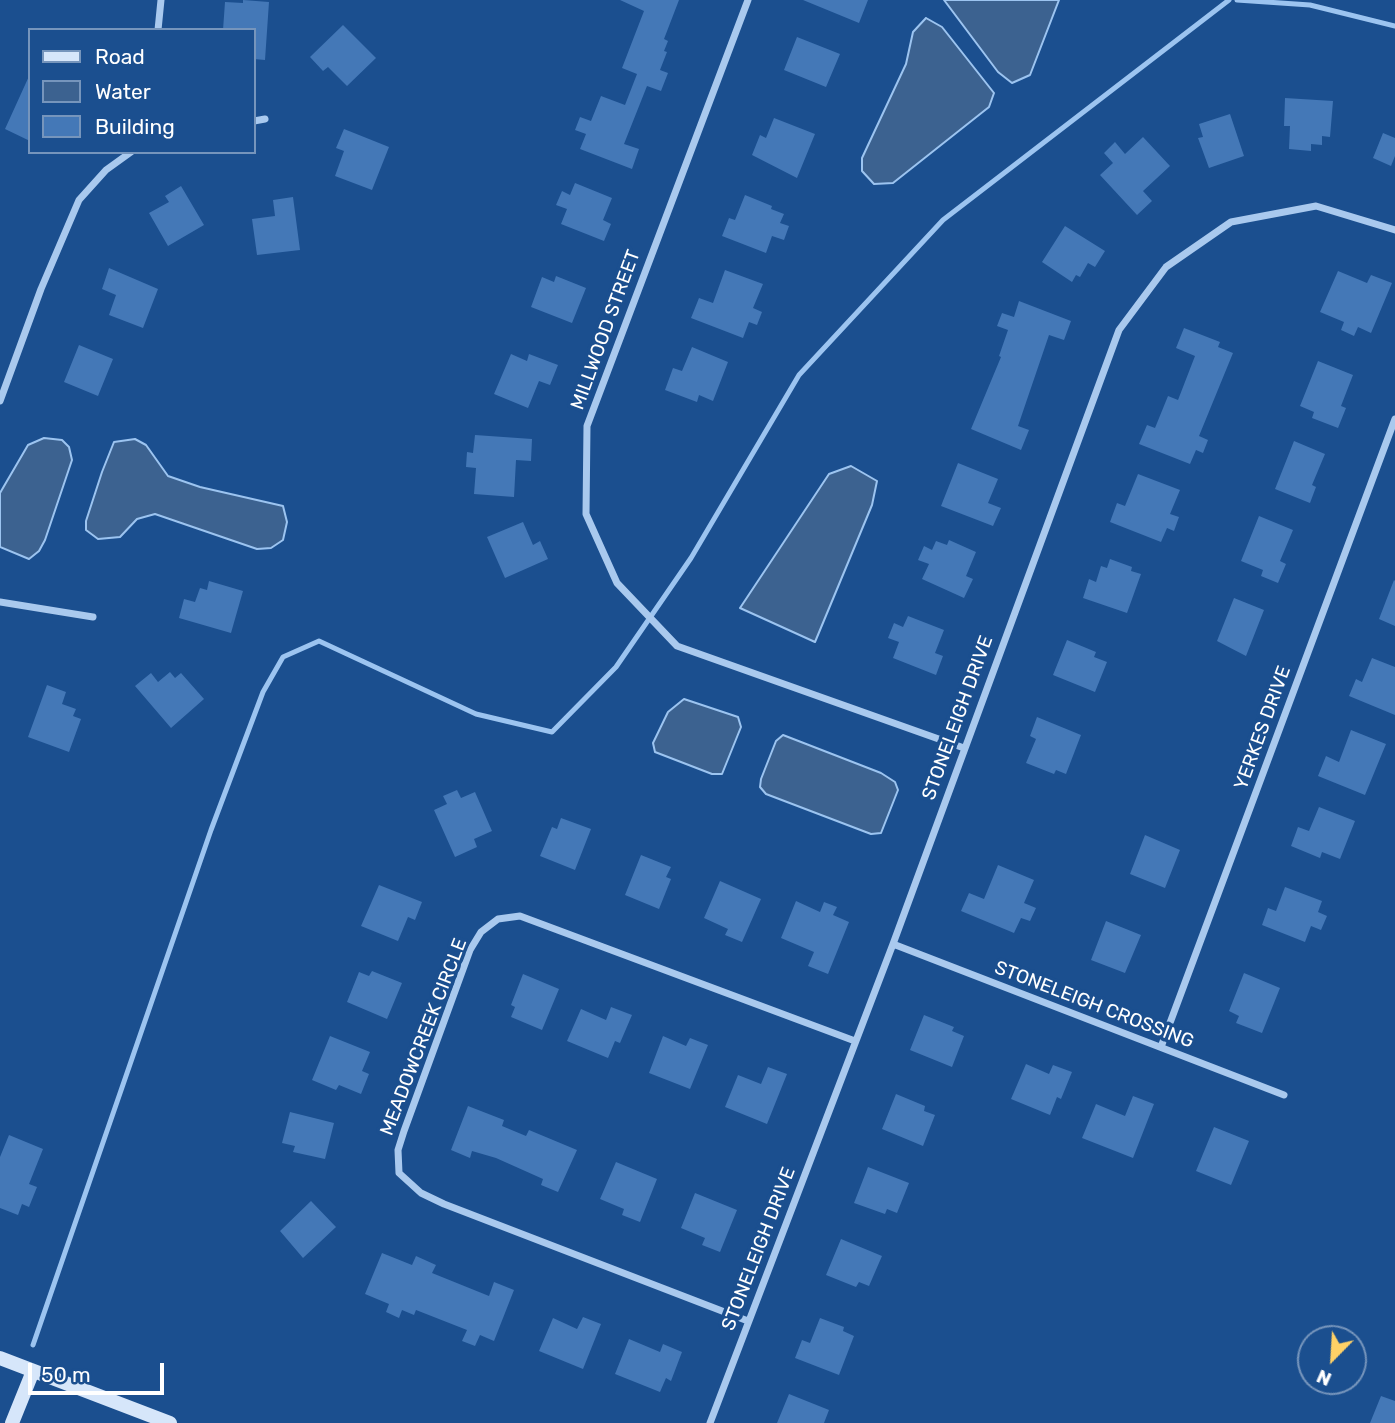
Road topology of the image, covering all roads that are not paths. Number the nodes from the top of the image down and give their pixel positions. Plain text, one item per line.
1 (161, 0) edge
2 (748, 0) edge
3 (158, 28) edge
4 (265, 120) dead end
5 (256, 121) edge
6 (128, 154) edge
7 (1395, 230) edge
8 (0, 401) edge
9 (1395, 419) edge
10 (0, 602) edge
11 (93, 617) dead end
12 (964, 748) junction
13 (893, 944) junction
14 (855, 1041) junction
15 (1161, 1047) junction
16 (1284, 1094) dead end
17 (748, 1321) junction
18 (0, 1358) edge
19 (33, 1371) junction
20 (12, 1423) edge
21 (170, 1423) edge
22 (710, 1423) edge

1 - 3 street
2 - 12 street, MILLWOOD STREET
4 - 5 street
6 - 8 street
7 - 12 street, STONELEIGH DRIVE
9 - 15 street, YERKES DRIVE
10 - 11 street
12 - 13 street, STONELEIGH DRIVE
13 - 14 street, STONELEIGH DRIVE
13 - 15 street, STONELEIGH CROSSING
14 - 17 street, STONELEIGH DRIVE
14 - 17 street, MEADOWCREEK CIRCLE
15 - 16 street, STONELEIGH CROSSING
17 - 22 street, STONELEIGH DRIVE
18 - 19 main road
19 - 20 main road
19 - 21 main road

